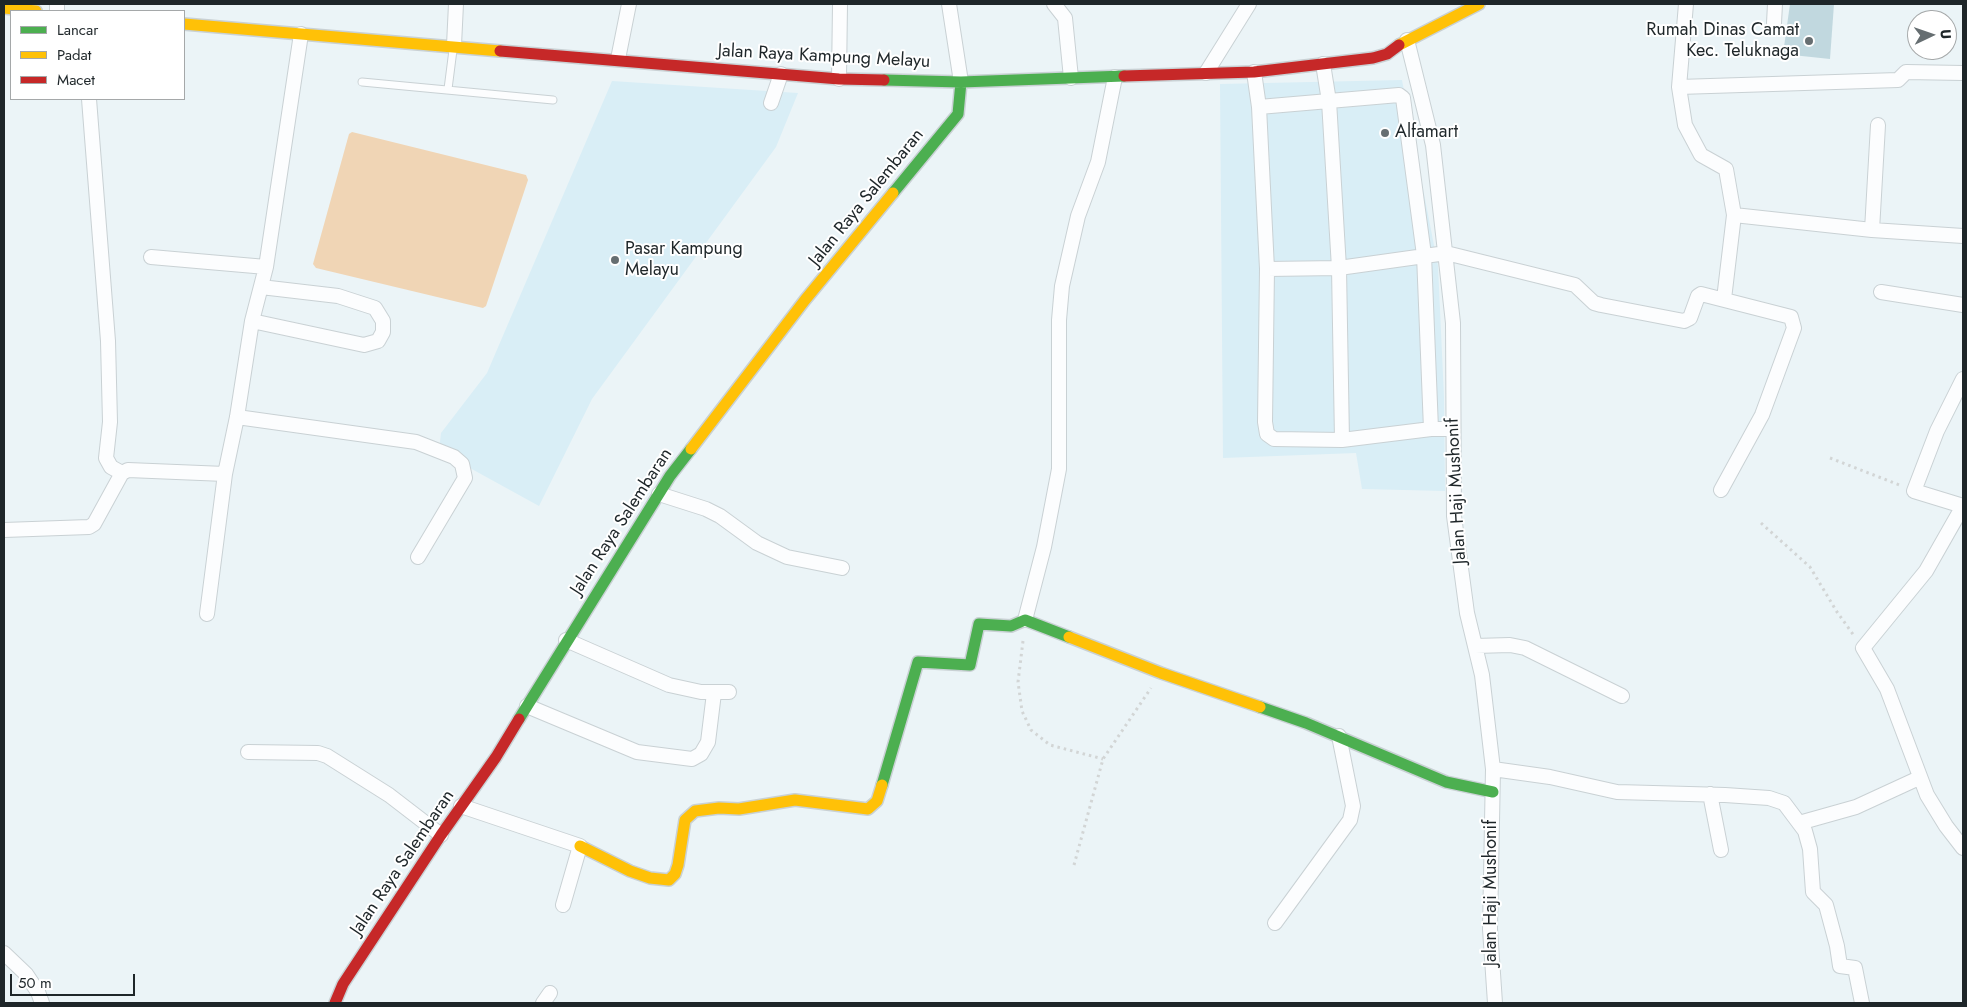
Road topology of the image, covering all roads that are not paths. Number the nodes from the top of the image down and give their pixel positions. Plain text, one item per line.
1 (456, 4) edge
2 (629, 4) edge
3 (840, 4) edge
4 (949, 4) edge
5 (1054, 4) edge
6 (1249, 4) edge
7 (1479, 4) edge
8 (1686, 4) edge
9 (1775, 4) edge
10 (4, 8) edge
11 (25, 10) edge
12 (1774, 23) dead end
13 (185, 24) edge
14 (301, 34) junction
15 (1407, 40) junction
16 (454, 45) junction
17 (618, 59) junction
18 (1323, 64) junction
19 (1254, 72) junction
20 (1963, 73) edge
21 (781, 74) junction
22 (1206, 74) junction
23 (1116, 76) junction
24 (1071, 78) junction
25 (839, 79) junction
26 (362, 82) dead end
27 (961, 82) junction
28 (1679, 87) junction
29 (448, 89) junction
30 (89, 100) edge
31 (553, 100) dead end
32 (1329, 101) junction
33 (771, 103) dead end
34 (1259, 107) junction
35 (1878, 125) dead end
36 (1734, 215) junction
37 (1872, 230) junction
38 (1963, 236) edge
39 (1446, 253) junction
40 (1424, 255) junction
41 (151, 257) dead end
42 (266, 267) junction
43 (1339, 268) junction
44 (1267, 269) junction
45 (261, 287) junction
46 (1881, 292) dead end
47 (1724, 298) junction
48 (1963, 305) edge
49 (252, 321) junction
50 (1963, 379) edge
51 (237, 417) junction
52 (1431, 429) junction
53 (1453, 429) junction
54 (1342, 440) junction
55 (122, 473) junction
56 (225, 474) junction
57 (1721, 490) dead end
58 (659, 494) junction
59 (1963, 506) edge
60 (4, 530) edge
61 (418, 557) dead end
62 (842, 568) dead end
63 (207, 614) dead end
64 (1025, 620) junction
65 (566, 640) junction
66 (1475, 646) junction
67 (729, 692) dead end
68 (714, 694) junction
69 (1622, 696) dead end
70 (527, 706) junction
71 (1339, 736) junction
72 (248, 752) dead end
73 (1493, 769) junction
74 (1919, 778) junction
75 (1493, 792) junction
76 (1710, 794) junction
77 (461, 806) junction
78 (1800, 823) junction
79 (440, 835) junction
80 (580, 846) junction
81 (1963, 848) edge
82 (1721, 850) dead end
83 (563, 905) dead end
84 (1275, 923) dead end
85 (4, 953) edge
86 (42, 1003) edge
87 (335, 1003) edge
88 (1495, 1003) edge
89 (1862, 1003) edge

1 - 16 street
2 - 17 street
3 - 25 street
4 - 27 street
5 - 24 street
6 - 22 street
7 - 15 main road, Jalan Raya Kampung Melayu
8 - 28 street
9 - 12 street
10 - 11 main road
13 - 14 main road, Jalan Raya Kampung Melayu
14 - 16 main road, Jalan Raya Kampung Melayu
14 - 42 street
15 - 18 main road, Jalan Raya Kampung Melayu
15 - 39 street, Jalan Haji Mushonif
16 - 17 main road, Jalan Raya Kampung Melayu
16 - 29 lane
17 - 21 main road, Jalan Raya Kampung Melayu
18 - 19 main road, Jalan Raya Kampung Melayu
18 - 32 street
19 - 22 main road, Jalan Raya Kampung Melayu
19 - 34 street
20 - 28 street
21 - 25 main road, Jalan Raya Kampung Melayu
21 - 33 street
22 - 23 main road, Jalan Raya Kampung Melayu
23 - 24 main road, Jalan Raya Kampung Melayu
23 - 64 street
24 - 27 main road, Jalan Raya Kampung Melayu
25 - 27 main road, Jalan Raya Kampung Melayu
26 - 29 lane
27 - 58 main road, Jalan Raya Salembaran
28 - 36 street
29 - 31 lane
30 - 55 street
32 - 34 street
32 - 40 street
32 - 43 street
34 - 44 street
35 - 37 street
36 - 37 street
36 - 47 street
37 - 38 street
39 - 40 street
39 - 47 street
39 - 53 street, Jalan Haji Mushonif
40 - 43 street
40 - 52 street
41 - 42 street
42 - 45 street
43 - 44 street
43 - 54 street
44 - 54 street
45 - 49 street
45 - 49 street
46 - 48 street
47 - 57 street
49 - 51 street
50 - 59 street
51 - 56 street
51 - 61 street
52 - 53 street
52 - 54 street
53 - 66 street, Jalan Haji Mushonif
55 - 56 street
55 - 60 street
56 - 63 street
58 - 62 street
58 - 65 main road, Jalan Raya Salembaran
59 - 74 street
64 - 71 main road
64 - 80 main road
65 - 68 street
65 - 70 main road, Jalan Raya Salembaran
66 - 69 street
66 - 73 street, Jalan Haji Mushonif
67 - 68 street
68 - 70 street
70 - 77 main road, Jalan Raya Salembaran
71 - 75 main road
71 - 84 street
72 - 79 street
73 - 75 street, Jalan Haji Mushonif
73 - 76 street
74 - 78 street
74 - 81 street
75 - 88 street, Jalan Haji Mushonif
76 - 78 street
76 - 82 street
77 - 79 main road, Jalan Raya Salembaran
77 - 80 street
78 - 89 street
79 - 87 main road, Jalan Raya Salembaran
80 - 83 street
85 - 86 street

